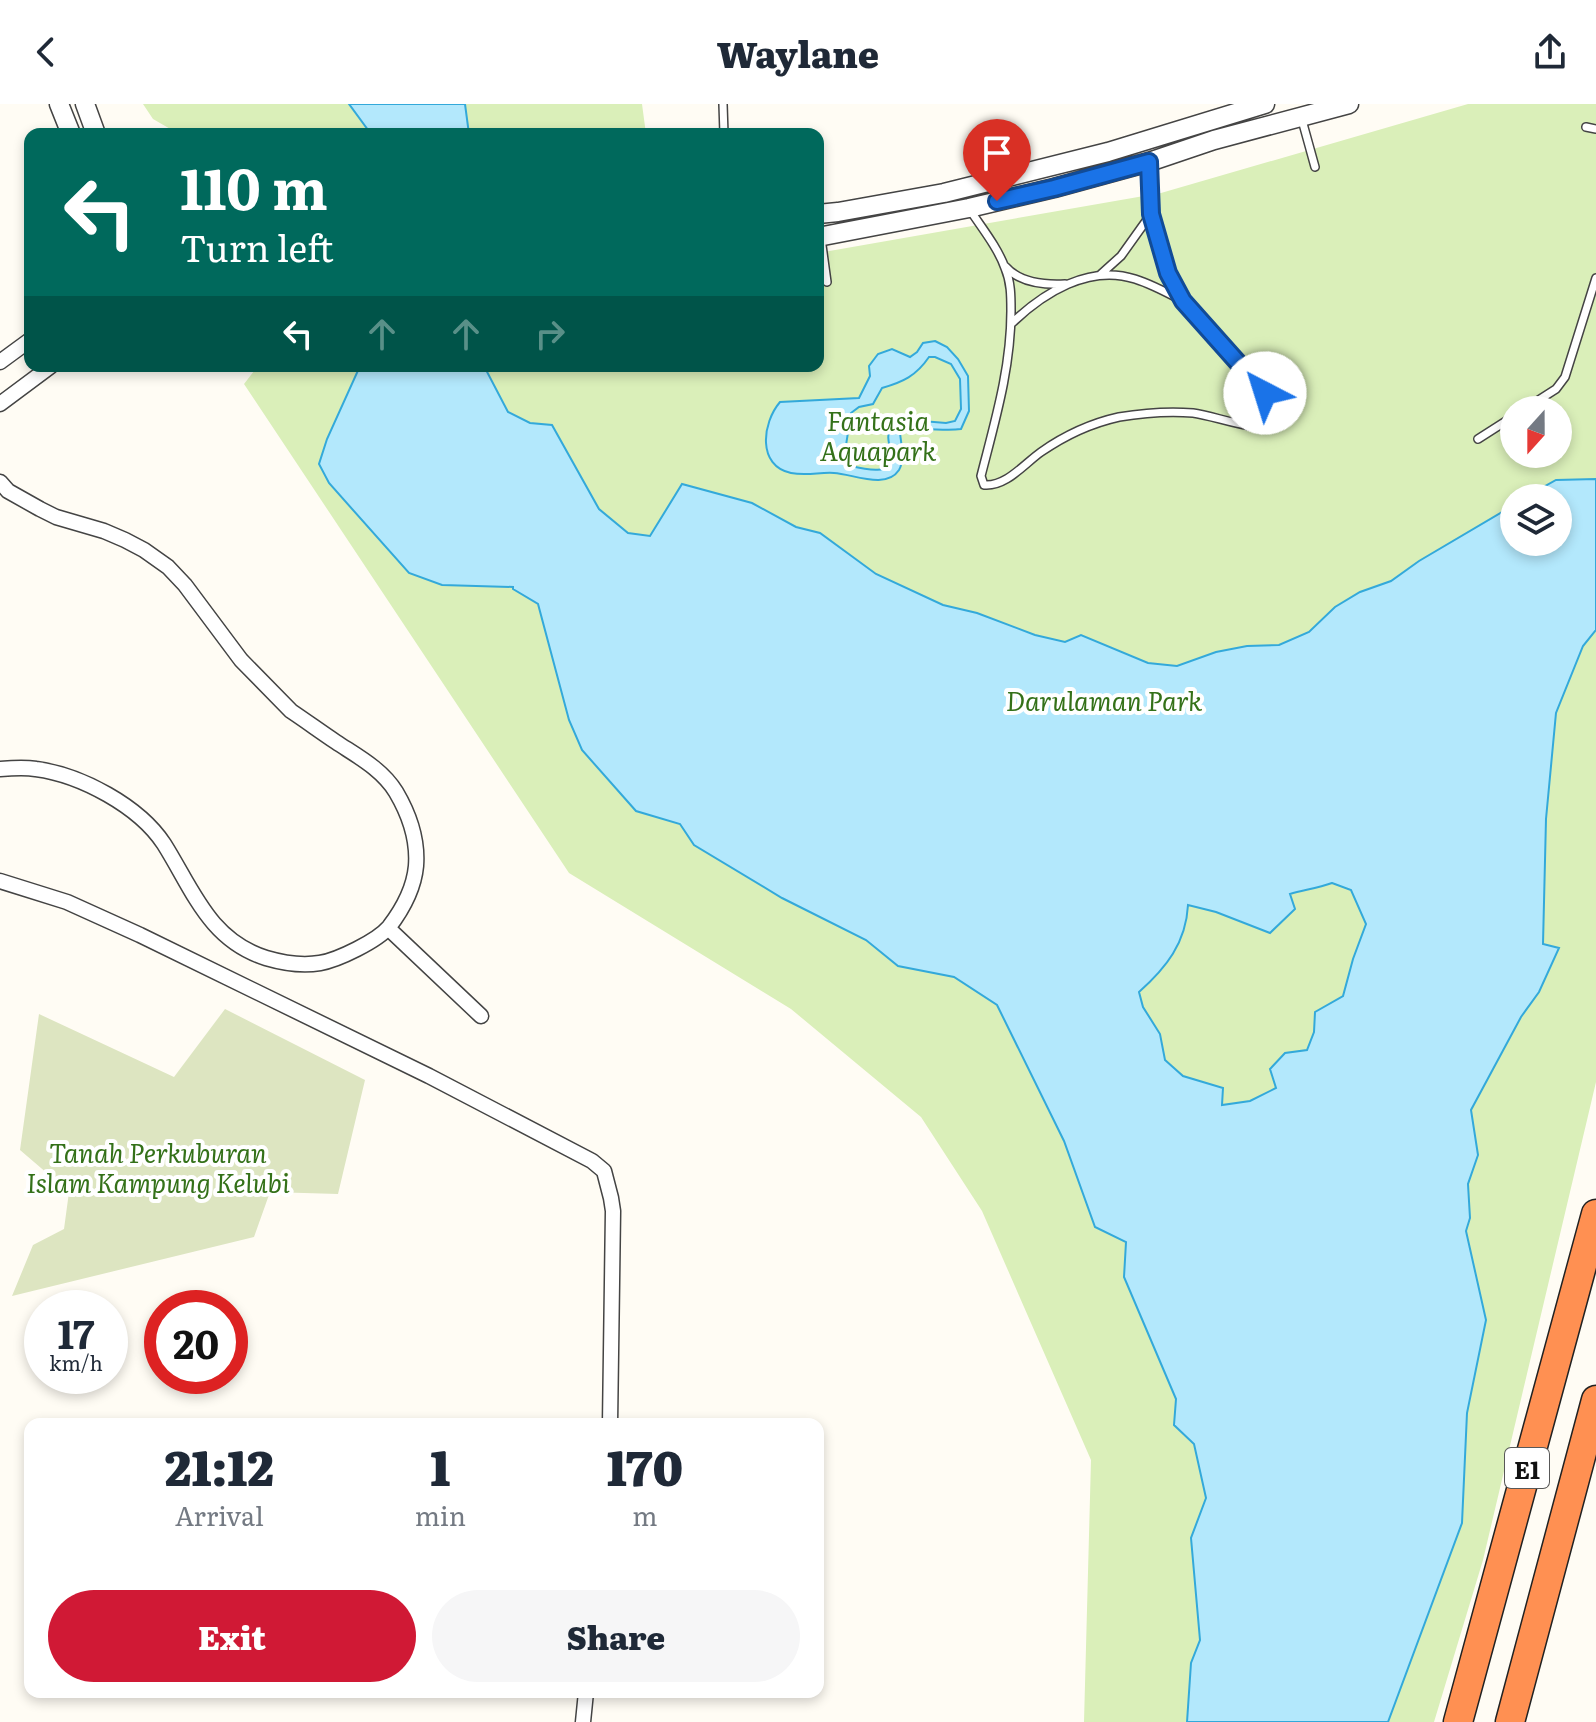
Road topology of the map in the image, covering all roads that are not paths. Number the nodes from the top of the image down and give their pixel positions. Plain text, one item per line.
1 (59, 104) edge
2 (85, 104) edge
3 (723, 104) edge
4 (1265, 104) edge
5 (1349, 104) edge
6 (1301, 117) junction
7 (1586, 127) dead end
8 (69, 128) edge
9 (94, 128) edge
10 (724, 128) edge
11 (1596, 129) edge
12 (1149, 162) junction
13 (1315, 167) dead end
14 (969, 208) junction
15 (824, 213) edge
16 (1151, 214) junction
17 (824, 235) edge
18 (824, 262) edge
19 (1005, 266) junction
20 (1101, 274) junction
21 (1596, 278) edge
22 (827, 282) dead end
23 (1067, 284) junction
24 (1183, 301) junction
25 (1011, 324) junction
26 (24, 345) edge
27 (0, 362) edge
28 (43, 372) edge
29 (1545, 396) edge
30 (0, 404) edge
31 (1500, 425) edge
32 (1478, 439) dead end
33 (0, 482) edge
34 (0, 769) edge
35 (0, 881) edge
36 (388, 928) junction
37 (481, 1016) dead end
38 (1596, 1214) edge
39 (1596, 1400) edge
40 (610, 1418) edge
41 (585, 1698) edge
42 (583, 1722) edge
43 (1458, 1722) edge
44 (1510, 1722) edge

1 - 8 street
2 - 9 street
3 - 10 lane
4 - 15 street
5 - 6 street
6 - 12 street
6 - 13 lane
7 - 11 lane
12 - 14 street
12 - 16 lane
14 - 17 street
14 - 19 lane
16 - 20 lane
16 - 24 lane
18 - 22 lane
19 - 23 lane
19 - 25 lane
20 - 23 lane
20 - 24 lane
21 - 29 lane
23 - 25 lane
24 - 25 lane
26 - 27 street
28 - 30 street
31 - 32 lane
33 - 36 street
34 - 36 street
35 - 40 street
36 - 37 street
38 - 43 highway, E1
39 - 44 highway, E1
41 - 42 street

